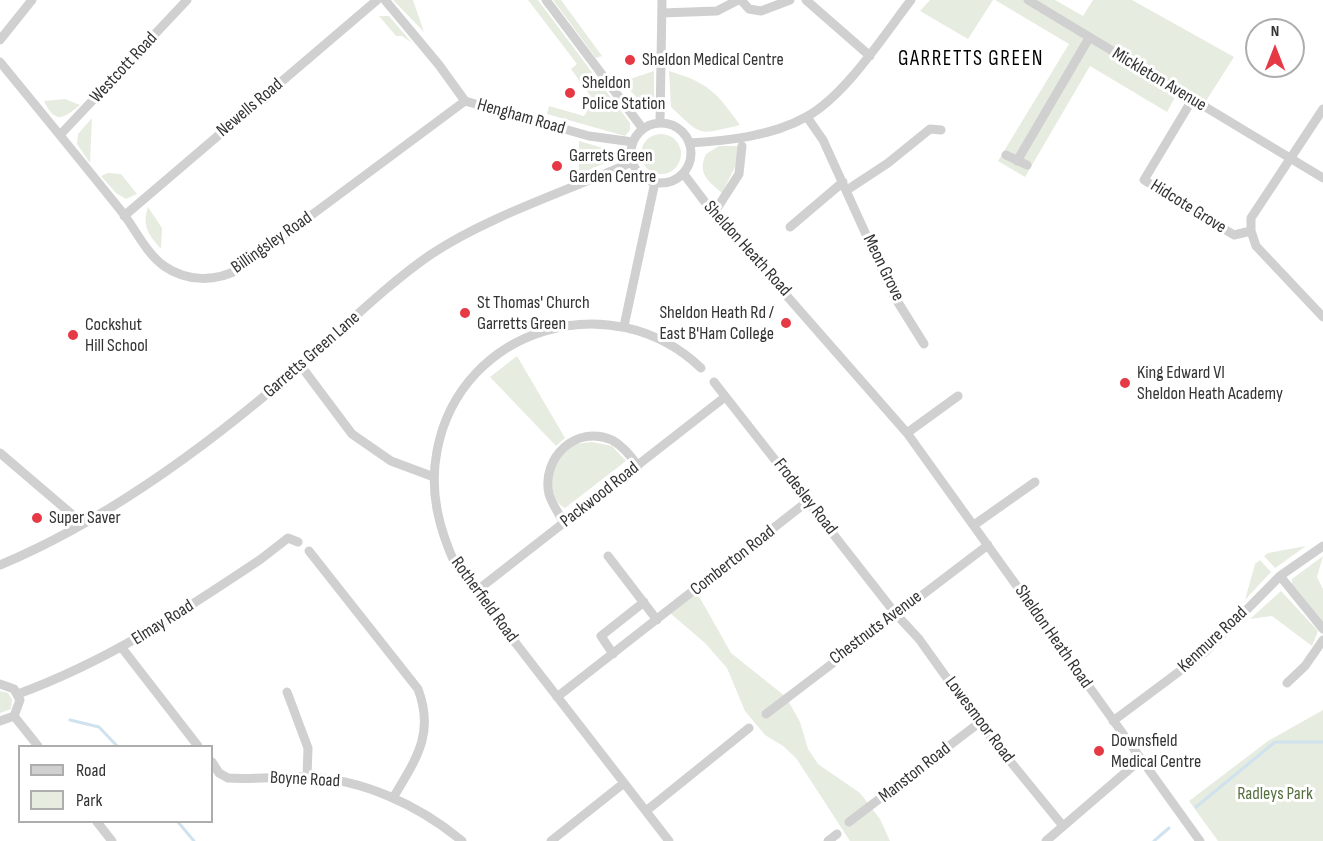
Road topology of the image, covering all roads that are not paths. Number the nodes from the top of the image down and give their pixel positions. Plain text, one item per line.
1 (32, 0) edge
2 (187, 0) edge
3 (377, 0) edge
4 (385, 0) edge
5 (546, 0) edge
6 (662, 0) edge
7 (739, 0) edge
8 (790, 0) edge
9 (806, 0) edge
10 (910, 0) edge
11 (1028, 0) edge
12 (662, 13) junction
13 (1089, 38) junction
14 (0, 40) edge
15 (870, 56) junction
16 (0, 62) edge
17 (1192, 100) junction
18 (465, 101) junction
19 (1323, 109) edge
20 (807, 117) junction
21 (660, 123) junction
22 (643, 129) junction
23 (941, 130) dead end
24 (60, 135) junction
25 (633, 142) junction
26 (689, 143) junction
27 (742, 146) dead end
28 (1006, 155) dead end
29 (1290, 159) junction
30 (1017, 161) junction
31 (632, 162) junction
32 (1027, 165) dead end
33 (683, 173) junction
34 (1323, 178) edge
35 (655, 182) junction
36 (845, 186) junction
37 (714, 213) junction
38 (124, 216) junction
39 (790, 227) dead end
40 (1251, 231) junction
41 (1323, 317) edge
42 (624, 326) junction
43 (924, 344) dead end
44 (301, 366) junction
45 (702, 368) dead end
46 (714, 382) dead end
47 (958, 396) dead end
48 (725, 398) junction
49 (906, 434) junction
50 (0, 453) edge
51 (638, 466) junction
52 (434, 477) junction
53 (1035, 482) dead end
54 (808, 501) junction
55 (82, 523) junction
56 (564, 523) junction
57 (974, 525) junction
58 (298, 542) dead end
59 (988, 545) junction
60 (1323, 546) edge
61 (309, 551) dead end
62 (608, 556) dead end
63 (0, 565) edge
64 (1280, 576) junction
65 (475, 592) junction
66 (644, 602) junction
67 (895, 614) junction
68 (657, 620) junction
69 (1323, 629) edge
70 (1323, 640) edge
71 (122, 648) junction
72 (613, 654) junction
73 (1287, 683) dead end
74 (0, 684) edge
75 (286, 692) dead end
76 (18, 694) junction
77 (557, 697) junction
78 (766, 714) dead end
79 (14, 716) junction
80 (0, 721) edge
81 (1113, 721) junction
82 (979, 723) junction
83 (749, 728) dead end
84 (36, 745) edge
85 (196, 745) edge
86 (1140, 760) junction
87 (213, 763) edge
88 (307, 777) junction
89 (624, 783) junction
90 (393, 798) junction
91 (646, 811) junction
92 (849, 822) dead end
93 (98, 823) edge
94 (1063, 826) junction
95 (837, 834) dead end
96 (112, 841) edge
97 (462, 841) edge
98 (551, 841) edge
99 (669, 841) edge
100 (828, 841) edge
101 (1046, 841) edge
102 (1200, 841) edge

1 - 14 street
2 - 24 street, Westcott Road
3 - 38 street, Newells Road
4 - 18 street, Hengham Road
5 - 22 street
6 - 12 street
7 - 8 street
7 - 12 street
9 - 15 street
10 - 15 street
11 - 13 street, Mickleton Avenue
12 - 21 street
13 - 17 street, Mickleton Avenue
13 - 30 street
15 - 20 street
16 - 24 street, Billingsley Road
17 - 29 street, Mickleton Avenue
17 - 40 street, Hidcote Grove
18 - 25 street, Hengham Road
18 - 38 street, Billingsley Road
19 - 29 street
20 - 26 street
20 - 36 street, Meon Grove
21 - 22 street
21 - 26 street
22 - 25 street
23 - 36 street
24 - 38 street, Billingsley Road
25 - 31 street
26 - 33 street
27 - 37 street
28 - 30 street
29 - 34 street, Mickleton Avenue
29 - 40 street
30 - 32 street
31 - 35 street
31 - 44 street, Garretts Green Lane
33 - 35 street
33 - 37 street, Sheldon Heath Road
35 - 42 street
36 - 39 street
36 - 43 street, Meon Grove
37 - 49 street, Sheldon Heath Road
40 - 41 street
42 - 45 street, Rotherfield Road
42 - 52 street, Rotherfield Road
44 - 52 street
44 - 55 street, Garretts Green Lane
46 - 48 street, Frodesley Road
47 - 49 street
48 - 51 street, Packwood Road
48 - 54 street, Frodesley Road
49 - 57 street, Sheldon Heath Road
50 - 55 street
51 - 56 street, Packwood Road
51 - 56 street
52 - 65 street, Rotherfield Road
53 - 57 street
54 - 67 street, Frodesley Road
54 - 68 street, Comberton Road
55 - 63 street, Garretts Green Lane
56 - 65 street, Packwood Road
57 - 59 street, Sheldon Heath Road
58 - 71 street, Elmay Road
59 - 67 street, Chestnuts Avenue
59 - 81 street, Sheldon Heath Road
60 - 64 street, Kenmure Road
61 - 90 street
62 - 66 street
64 - 69 street
64 - 81 street, Kenmure Road
65 - 77 street, Rotherfield Road
66 - 68 street
66 - 72 street
67 - 78 street, Chestnuts Avenue
67 - 82 street, Lowesmoor Road
68 - 72 street, Comberton Road
70 - 73 street
71 - 76 street, Elmay Road
71 - 85 street
72 - 77 street, Comberton Road
74 - 76 street
75 - 88 street
76 - 79 street
77 - 89 street, Rotherfield Road
79 - 80 street
79 - 84 street
81 - 86 street, Sheldon Heath Road
82 - 92 street, Manston Road
82 - 94 street, Lowesmoor Road
83 - 91 street
86 - 94 street
86 - 102 street, Sheldon Heath Road
87 - 88 street, Boyne Road
88 - 90 street, Boyne Road
89 - 91 street, Rotherfield Road
89 - 98 street
90 - 97 street, Boyne Road
91 - 99 street, Rotherfield Road
93 - 96 street
94 - 101 street
95 - 100 street

